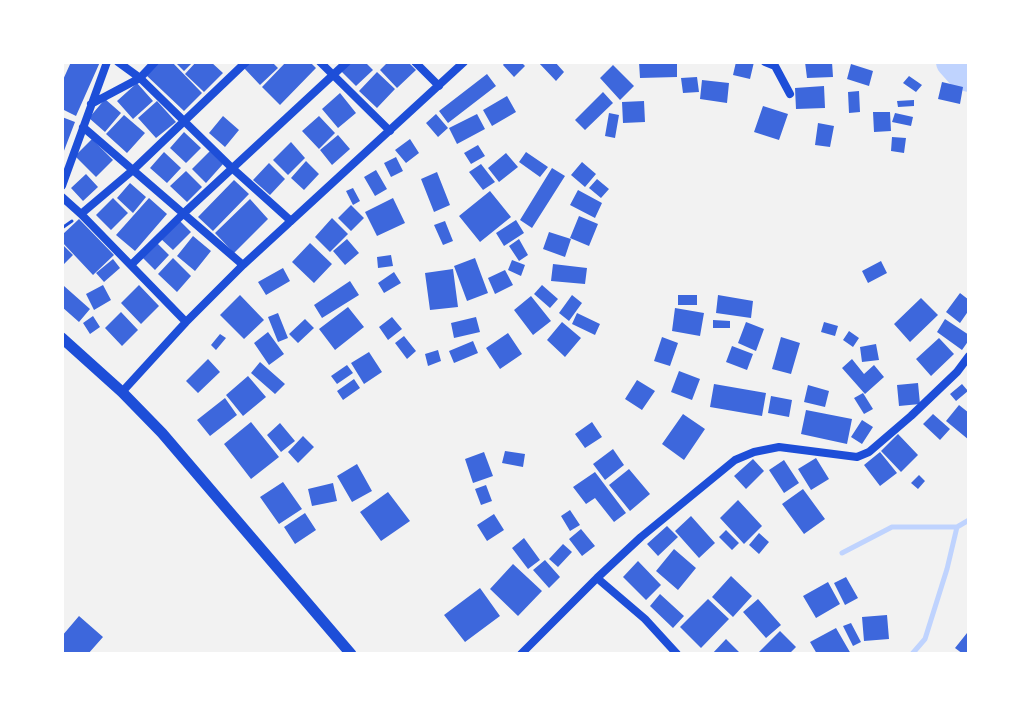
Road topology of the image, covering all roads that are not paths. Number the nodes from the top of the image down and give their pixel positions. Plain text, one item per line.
1 (107, 62) edge
2 (118, 62) edge
3 (155, 62) edge
4 (246, 62) edge
5 (320, 62) edge
6 (347, 62) edge
7 (415, 62) edge
8 (464, 62) edge
9 (765, 62) edge
10 (334, 75) junction
11 (140, 78) junction
12 (439, 86) junction
13 (790, 94) dead end
14 (91, 104) junction
15 (183, 120) junction
16 (83, 127) junction
17 (390, 131) junction
18 (232, 168) junction
19 (133, 170) junction
20 (62, 186) edge
21 (62, 197) edge
22 (184, 213) junction
23 (81, 214) junction
24 (291, 221) junction
25 (131, 265) junction
26 (243, 265) junction
27 (186, 322) junction
28 (62, 338) edge
29 (969, 356) edge
30 (122, 392) junction
31 (597, 578) junction
32 (351, 654) edge
33 (521, 654) edge
34 (677, 654) edge

1 - 14 street
2 - 11 street
3 - 11 street
4 - 15 street
5 - 10 street
6 - 10 street
7 - 12 street
8 - 12 street
9 - 13 street
10 - 17 street
10 - 18 street
11 - 14 street
11 - 15 street
12 - 17 street
14 - 16 street
15 - 18 street
15 - 19 street
16 - 19 street
16 - 20 street
17 - 24 street
18 - 22 street
18 - 24 street
19 - 22 street
19 - 23 street
21 - 23 street
22 - 25 street
22 - 26 street
23 - 25 street
24 - 26 street
25 - 27 street
26 - 27 street
27 - 30 street
28 - 30 street
29 - 31 street
30 - 32 street
31 - 33 street
31 - 34 street

